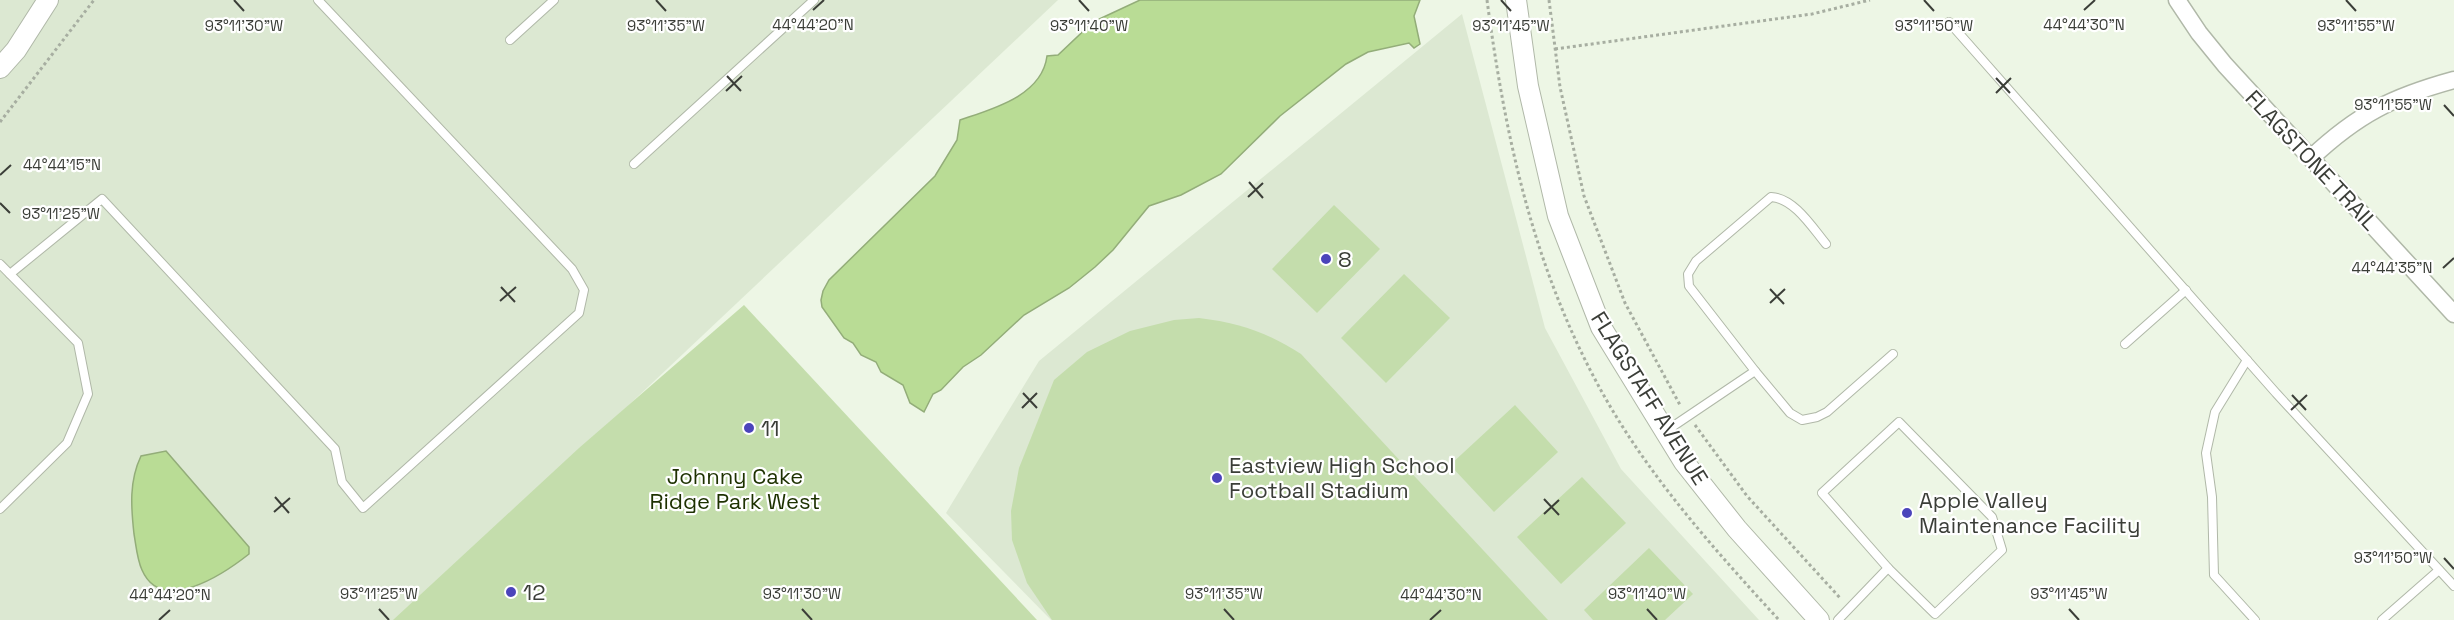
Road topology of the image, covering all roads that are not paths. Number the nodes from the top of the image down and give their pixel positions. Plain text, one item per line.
1 (48, 0) edge
2 (318, 0) edge
3 (554, 0) edge
4 (814, 0) edge
5 (1516, 0) edge
6 (2177, 0) edge
7 (1949, 22) dead end
8 (510, 40) dead end
9 (0, 68) edge
10 (2454, 80) edge
11 (2311, 158) junction
12 (634, 165) dead end
13 (1826, 244) dead end
14 (0, 264) edge
15 (10, 274) junction
16 (2186, 290) junction
17 (2454, 314) edge
18 (2125, 344) dead end
19 (1893, 354) dead end
20 (2247, 360) junction
21 (1755, 371) junction
22 (1665, 432) junction
23 (0, 509) edge
24 (1888, 568) junction
25 (2439, 570) junction
26 (2454, 586) edge
27 (1819, 620) edge
28 (1838, 620) edge
29 (2255, 620) edge
30 (2382, 620) edge

1 - 9 street
2 - 15 lane
3 - 8 lane
4 - 12 lane
5 - 22 street, FLAGSTAFF AVENUE
6 - 11 street, FLAGSTONE TRAIL
7 - 16 lane
10 - 11 street
11 - 17 street, FLAGSTONE TRAIL
13 - 21 lane
14 - 15 lane
15 - 23 lane
16 - 18 lane
16 - 20 lane
19 - 21 lane
20 - 25 lane
20 - 29 lane
21 - 22 lane
22 - 27 street, FLAGSTAFF AVENUE
24 - 24 lane
24 - 28 lane
25 - 26 lane
25 - 30 lane

